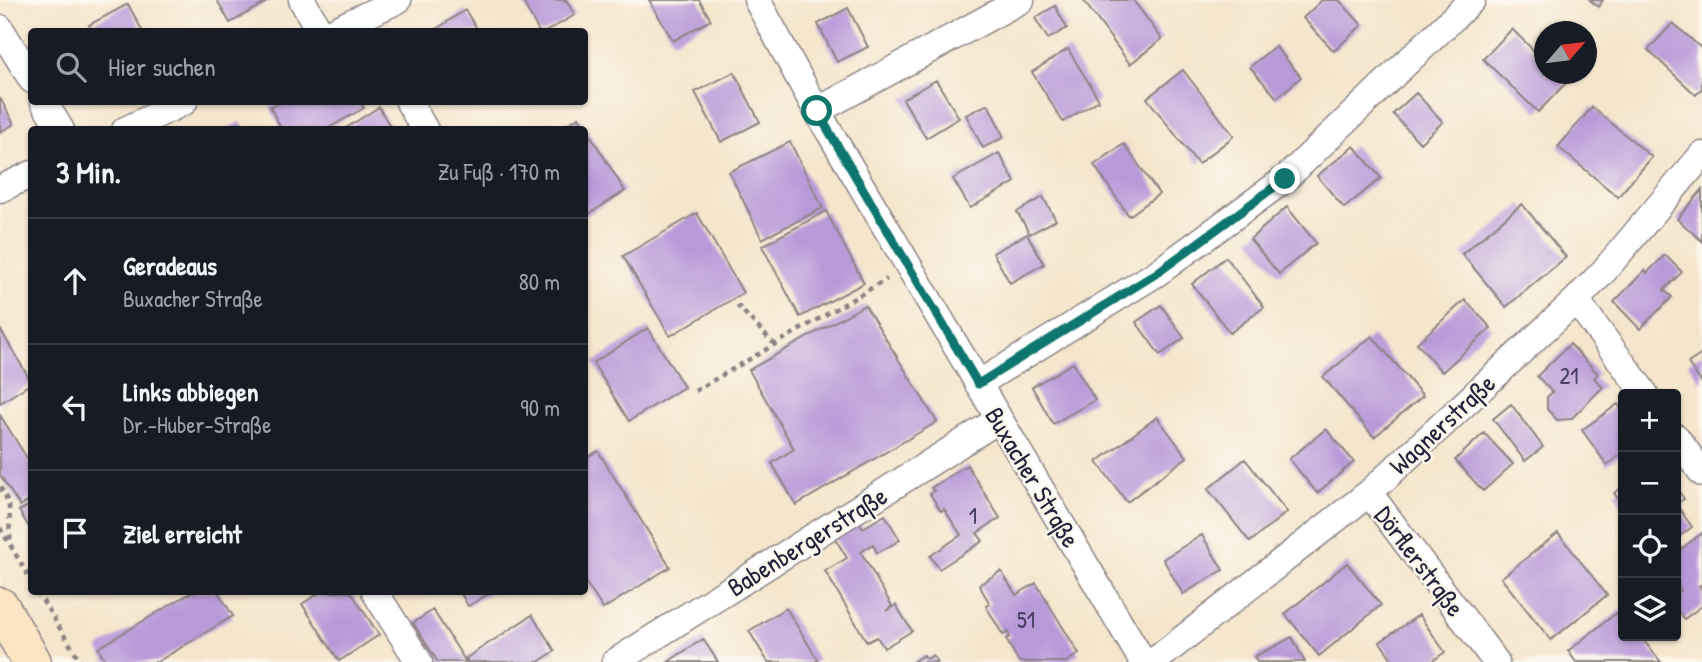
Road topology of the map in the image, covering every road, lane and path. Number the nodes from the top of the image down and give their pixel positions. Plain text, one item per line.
1 (302, 0) edge
2 (398, 0) edge
3 (757, 0) edge
4 (1021, 0) edge
5 (1472, 0) edge
6 (366, 24) edge
7 (0, 28) edge
8 (318, 28) edge
9 (348, 28) edge
10 (28, 74) edge
11 (46, 105) edge
12 (178, 105) edge
13 (411, 105) edge
14 (817, 111) junction
15 (59, 126) edge
16 (133, 126) edge
17 (423, 126) edge
18 (1702, 155) edge
19 (28, 176) edge
20 (0, 189) edge
21 (909, 266) junction
22 (1576, 300) junction
23 (737, 305) dead end
24 (774, 344) junction
25 (978, 384) junction
26 (1641, 389) edge
27 (695, 391) dead end
28 (999, 421) junction
29 (1681, 444) edge
30 (1702, 473) edge
31 (0, 487) edge
32 (1369, 493) junction
33 (0, 528) edge
34 (12, 547) junction
35 (28, 575) edge
36 (39, 595) edge
37 (376, 595) edge
38 (0, 607) edge
39 (32, 662) edge
40 (81, 662) edge
41 (419, 662) edge
42 (615, 662) edge
43 (1143, 662) edge
44 (1153, 662) edge
45 (1496, 662) edge

1 - 8 street
2 - 6 street
3 - 14 street, Buxacher Straße
4 - 14 street
5 - 25 street
6 - 9 street
7 - 10 street
11 - 15 street
12 - 16 street
13 - 17 street
14 - 21 street, Buxacher Straße
18 - 22 street, Wagnerstraße
19 - 20 street
21 - 24 path
21 - 25 street, Buxacher Straße
22 - 26 street
22 - 32 street, Wagnerstraße
23 - 24 path
24 - 27 path
25 - 28 street, Buxacher Straße
28 - 42 street, Babenbergerstraße
28 - 43 street, Buxacher Straße
29 - 30 street
31 - 34 path
32 - 44 street, Wagnerstraße
32 - 45 street, Dörflerstraße
33 - 34 path
34 - 35 path
36 - 40 path
37 - 41 street
38 - 39 street

